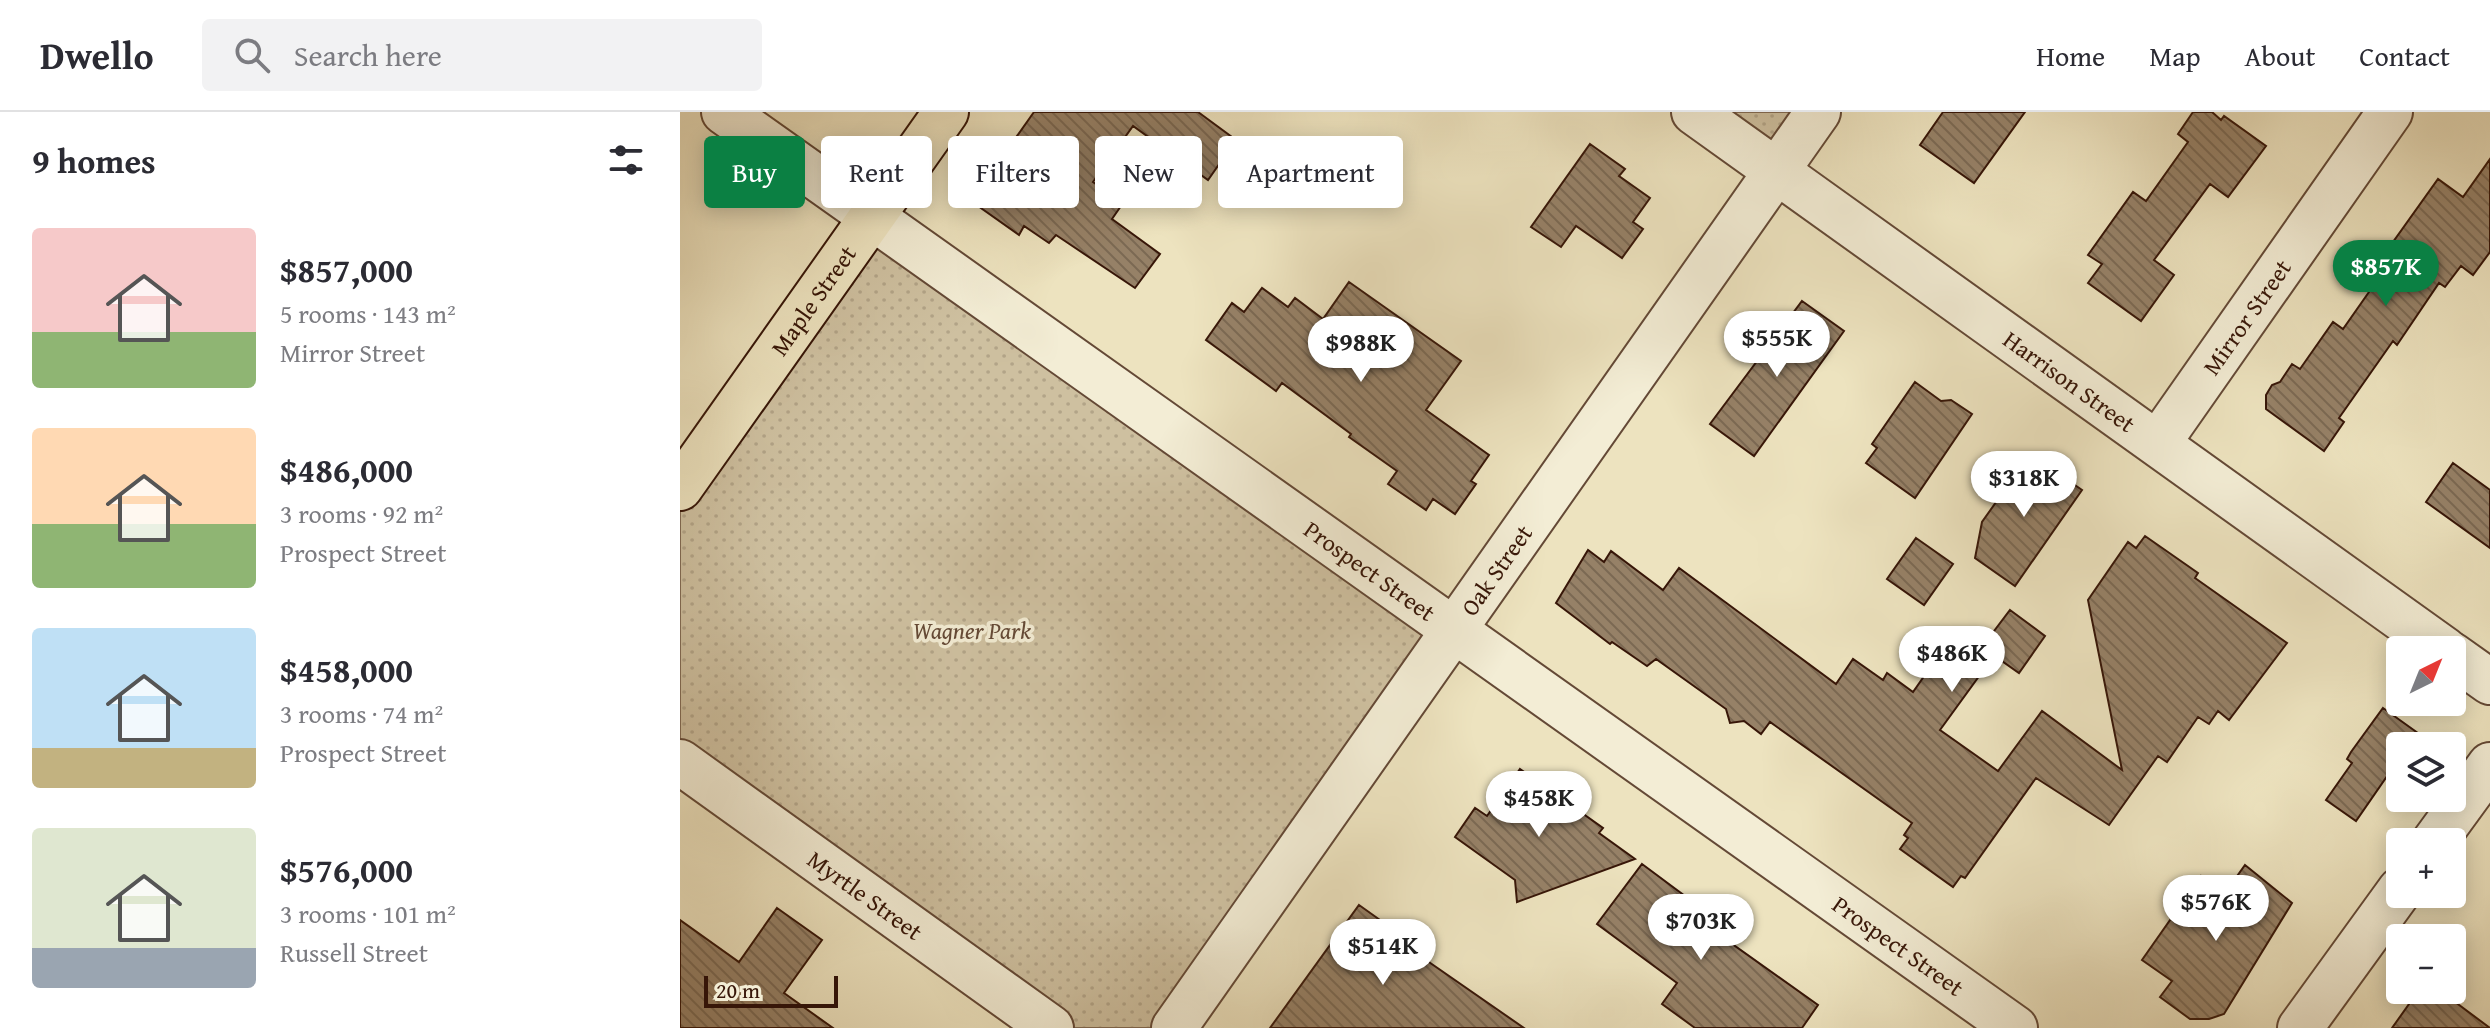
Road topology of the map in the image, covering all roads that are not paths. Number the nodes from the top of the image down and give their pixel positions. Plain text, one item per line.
1 (724, 112) edge
2 (946, 112) edge
3 (1694, 112) edge
4 (1818, 112) edge
5 (2390, 112) edge
6 (1777, 171) junction
7 (873, 216) junction
8 (2158, 443) junction
9 (680, 488) edge
10 (1456, 629) junction
11 (2426, 636) edge
12 (2466, 665) edge
13 (2490, 682) edge
14 (680, 762) edge
15 (2490, 765) edge
16 (2444, 828) edge
17 (2387, 908) edge
18 (1032, 1023) edge
19 (1174, 1028) edge
20 (2015, 1028) edge
21 (2300, 1028) edge

1 - 7 street, Prospect Street
2 - 7 main road, Maple Street
3 - 6 street, Harrison Street
4 - 6 street, Oak Street
5 - 8 street, Mirror Street
6 - 8 street, Harrison Street
6 - 10 street, Oak Street
7 - 9 main road, Maple Street
7 - 10 street, Prospect Street
8 - 11 street, Harrison Street
10 - 19 street, Oak Street
10 - 20 street, Prospect Street
12 - 13 street
14 - 18 street, Myrtle Street
15 - 16 street
17 - 21 street

